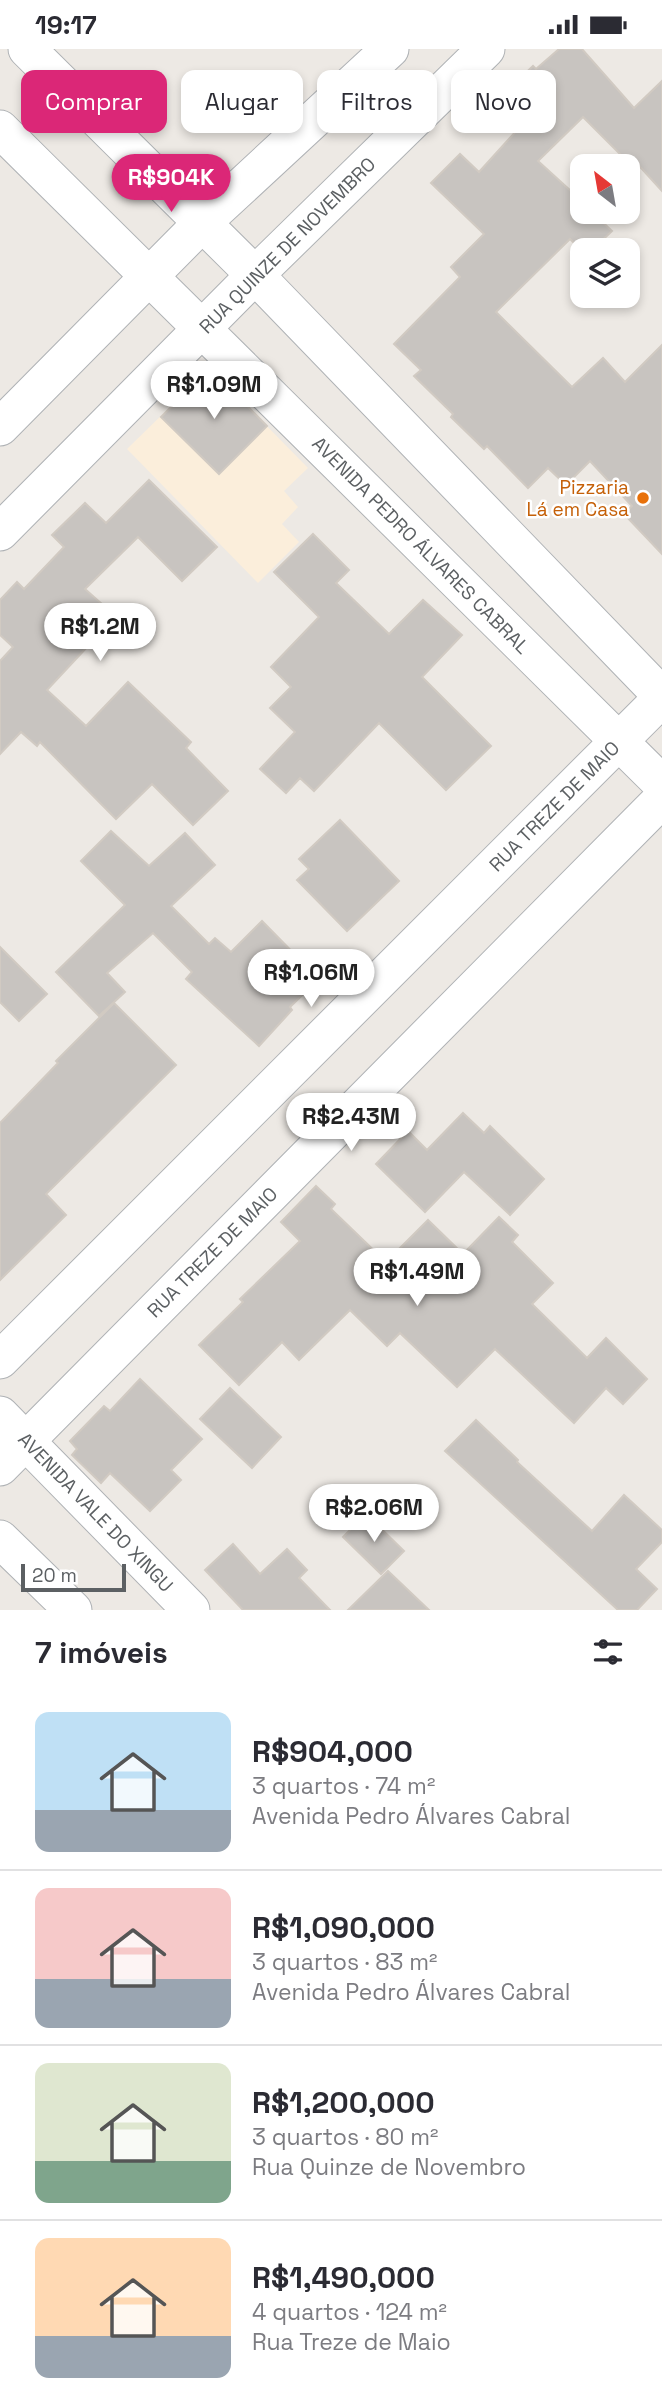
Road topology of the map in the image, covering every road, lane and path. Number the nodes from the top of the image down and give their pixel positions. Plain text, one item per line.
1 (27, 49) edge
2 (390, 49) edge
3 (486, 49) edge
4 (0, 129) edge
5 (203, 222) junction
6 (255, 275) junction
7 (150, 277) junction
8 (202, 329) junction
9 (0, 427) edge
10 (0, 532) edge
11 (662, 697) edge
12 (620, 741) junction
13 (662, 784) edge
14 (662, 799) edge
15 (0, 1360) edge
16 (0, 1415) edge
17 (26, 1440) junction
18 (0, 1467) edge
19 (0, 1539) edge
20 (73, 1610) edge
21 (191, 1610) edge

1 - 5 street
2 - 5 street
3 - 6 street, RUA QUINZE DE NOVEMBRO
4 - 7 street, AVENIDA PEDRO ÁLVARES CABRAL
5 - 6 street
5 - 7 street
6 - 8 street, RUA QUINZE DE NOVEMBRO
6 - 11 street
7 - 8 street, AVENIDA PEDRO ÁLVARES CABRAL
7 - 9 street
8 - 10 street, RUA QUINZE DE NOVEMBRO
8 - 12 street, AVENIDA PEDRO ÁLVARES CABRAL
11 - 12 street, RUA TREZE DE MAIO
12 - 13 street, AVENIDA PEDRO ÁLVARES CABRAL
12 - 15 street, RUA TREZE DE MAIO
14 - 17 street, RUA TREZE DE MAIO
16 - 17 street, AVENIDA VALE DO XINGU
17 - 18 street, RUA TREZE DE MAIO
17 - 21 street, AVENIDA VALE DO XINGU
19 - 20 street

